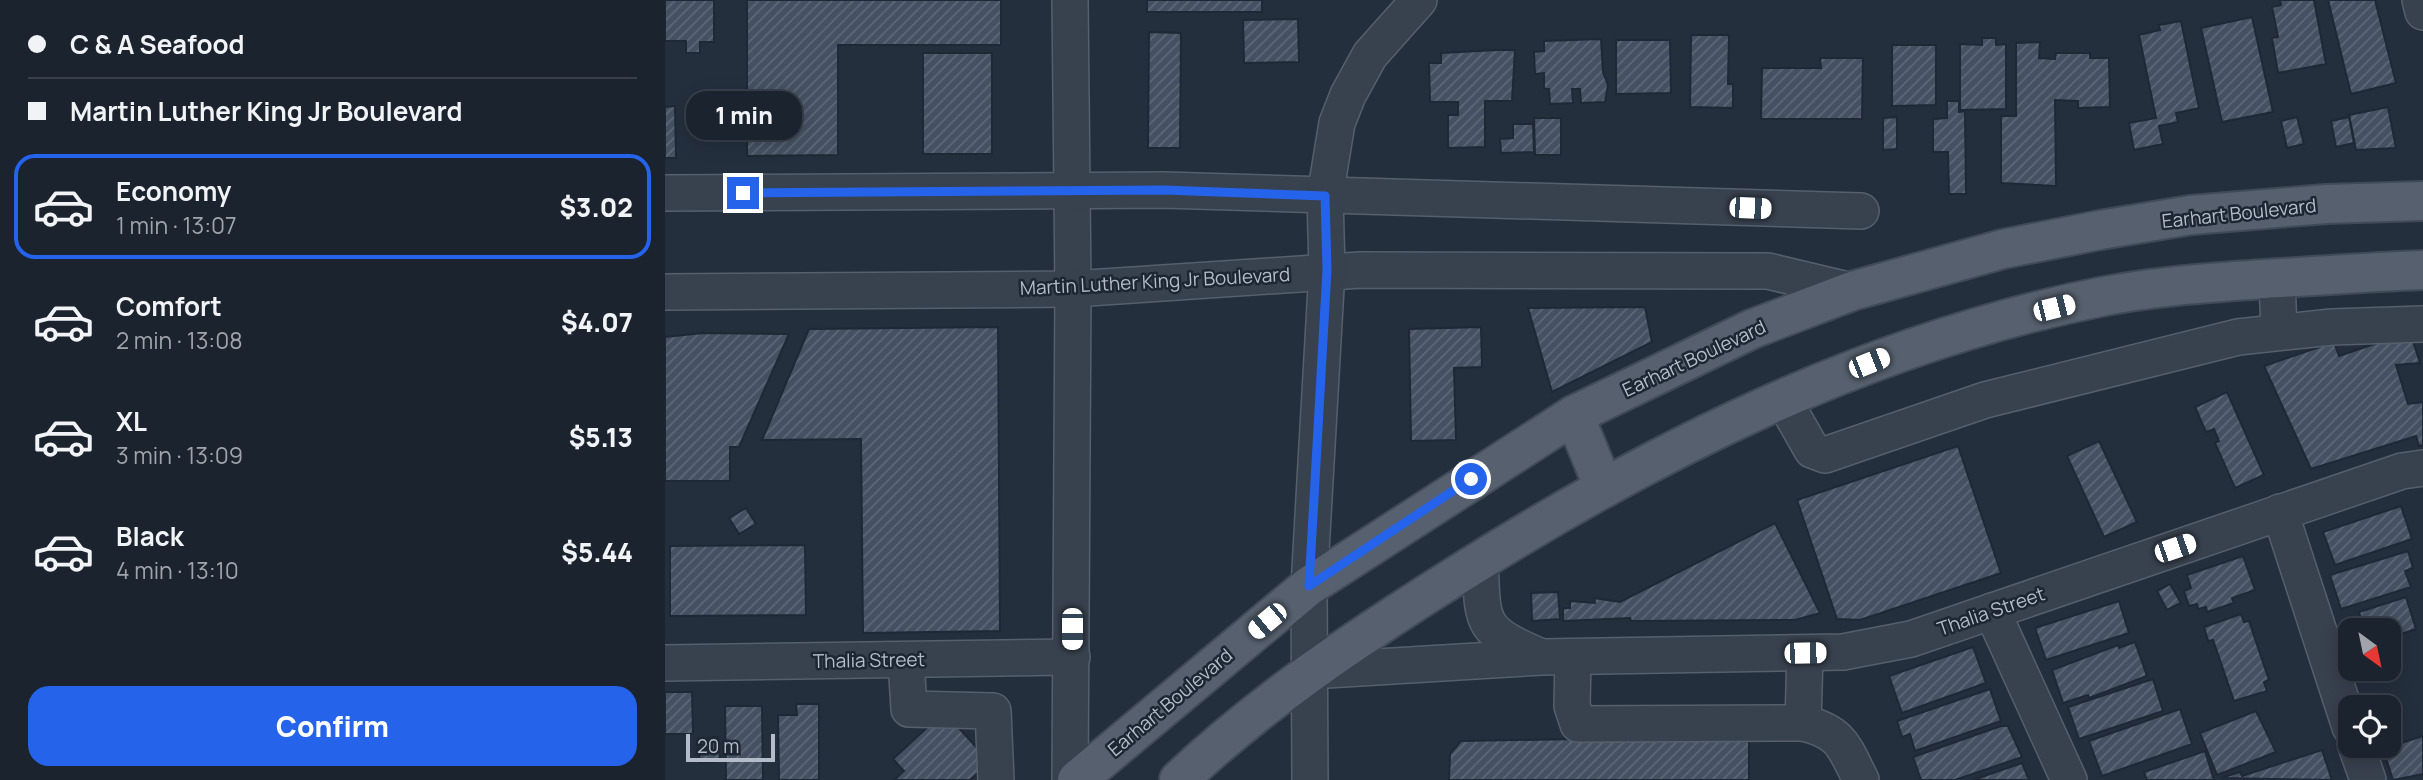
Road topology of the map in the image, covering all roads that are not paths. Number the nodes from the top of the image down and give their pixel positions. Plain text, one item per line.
1 (1070, 0) edge
2 (1419, 0) edge
3 (2420, 0) edge
4 (2423, 12) edge
5 (1071, 191) junction
6 (665, 193) edge
7 (1325, 196) junction
8 (2423, 201) edge
9 (1861, 211) dead end
10 (1327, 270) junction
11 (2423, 270) edge
12 (2277, 279) junction
13 (1073, 289) junction
14 (1852, 291) junction
15 (665, 292) edge
16 (2423, 324) edge
17 (2279, 332) junction
18 (1783, 399) junction
19 (1574, 415) junction
20 (2423, 468) edge
21 (1604, 488) junction
22 (2280, 513) junction
23 (1481, 560) junction
24 (1309, 586) junction
25 (1992, 611) junction
26 (1805, 653) junction
27 (1072, 657) junction
28 (1557, 657) junction
29 (906, 660) junction
30 (665, 663) edge
31 (1310, 671) junction
32 (2340, 695) edge
33 (1803, 723) junction
34 (2360, 758) edge
35 (996, 780) edge
36 (1070, 780) edge
37 (1077, 780) edge
38 (1179, 780) edge
39 (1310, 780) edge
40 (1861, 780) edge
41 (2069, 780) edge
42 (2368, 780) edge

1 - 5 street
2 - 7 street
3 - 4 street
5 - 6 street
5 - 7 street
5 - 13 street
7 - 9 street
7 - 10 street
8 - 14 main road, Earhart Boulevard
10 - 13 street, Martin Luther King Jr Boulevard
10 - 14 street, Martin Luther King Jr Boulevard
10 - 24 street
11 - 12 main road
12 - 17 street
12 - 18 main road
13 - 15 street, Martin Luther King Jr Boulevard
13 - 27 street
14 - 19 main road, Earhart Boulevard
16 - 17 street
17 - 18 street
18 - 21 main road
19 - 21 main road
19 - 24 main road, Earhart Boulevard
20 - 22 street, Thalia Street
21 - 23 main road
22 - 25 street, Thalia Street
22 - 32 street
23 - 28 street, Thalia Street
23 - 31 main road
24 - 31 street
24 - 37 main road, Earhart Boulevard
25 - 26 street, Thalia Street
25 - 41 street
26 - 28 street, Thalia Street
26 - 33 street
27 - 29 street, Thalia Street
27 - 36 street
28 - 31 street, Thalia Street
28 - 33 street
29 - 30 street, Thalia Street
29 - 35 street
31 - 38 main road
31 - 39 street
33 - 40 street
34 - 42 street

